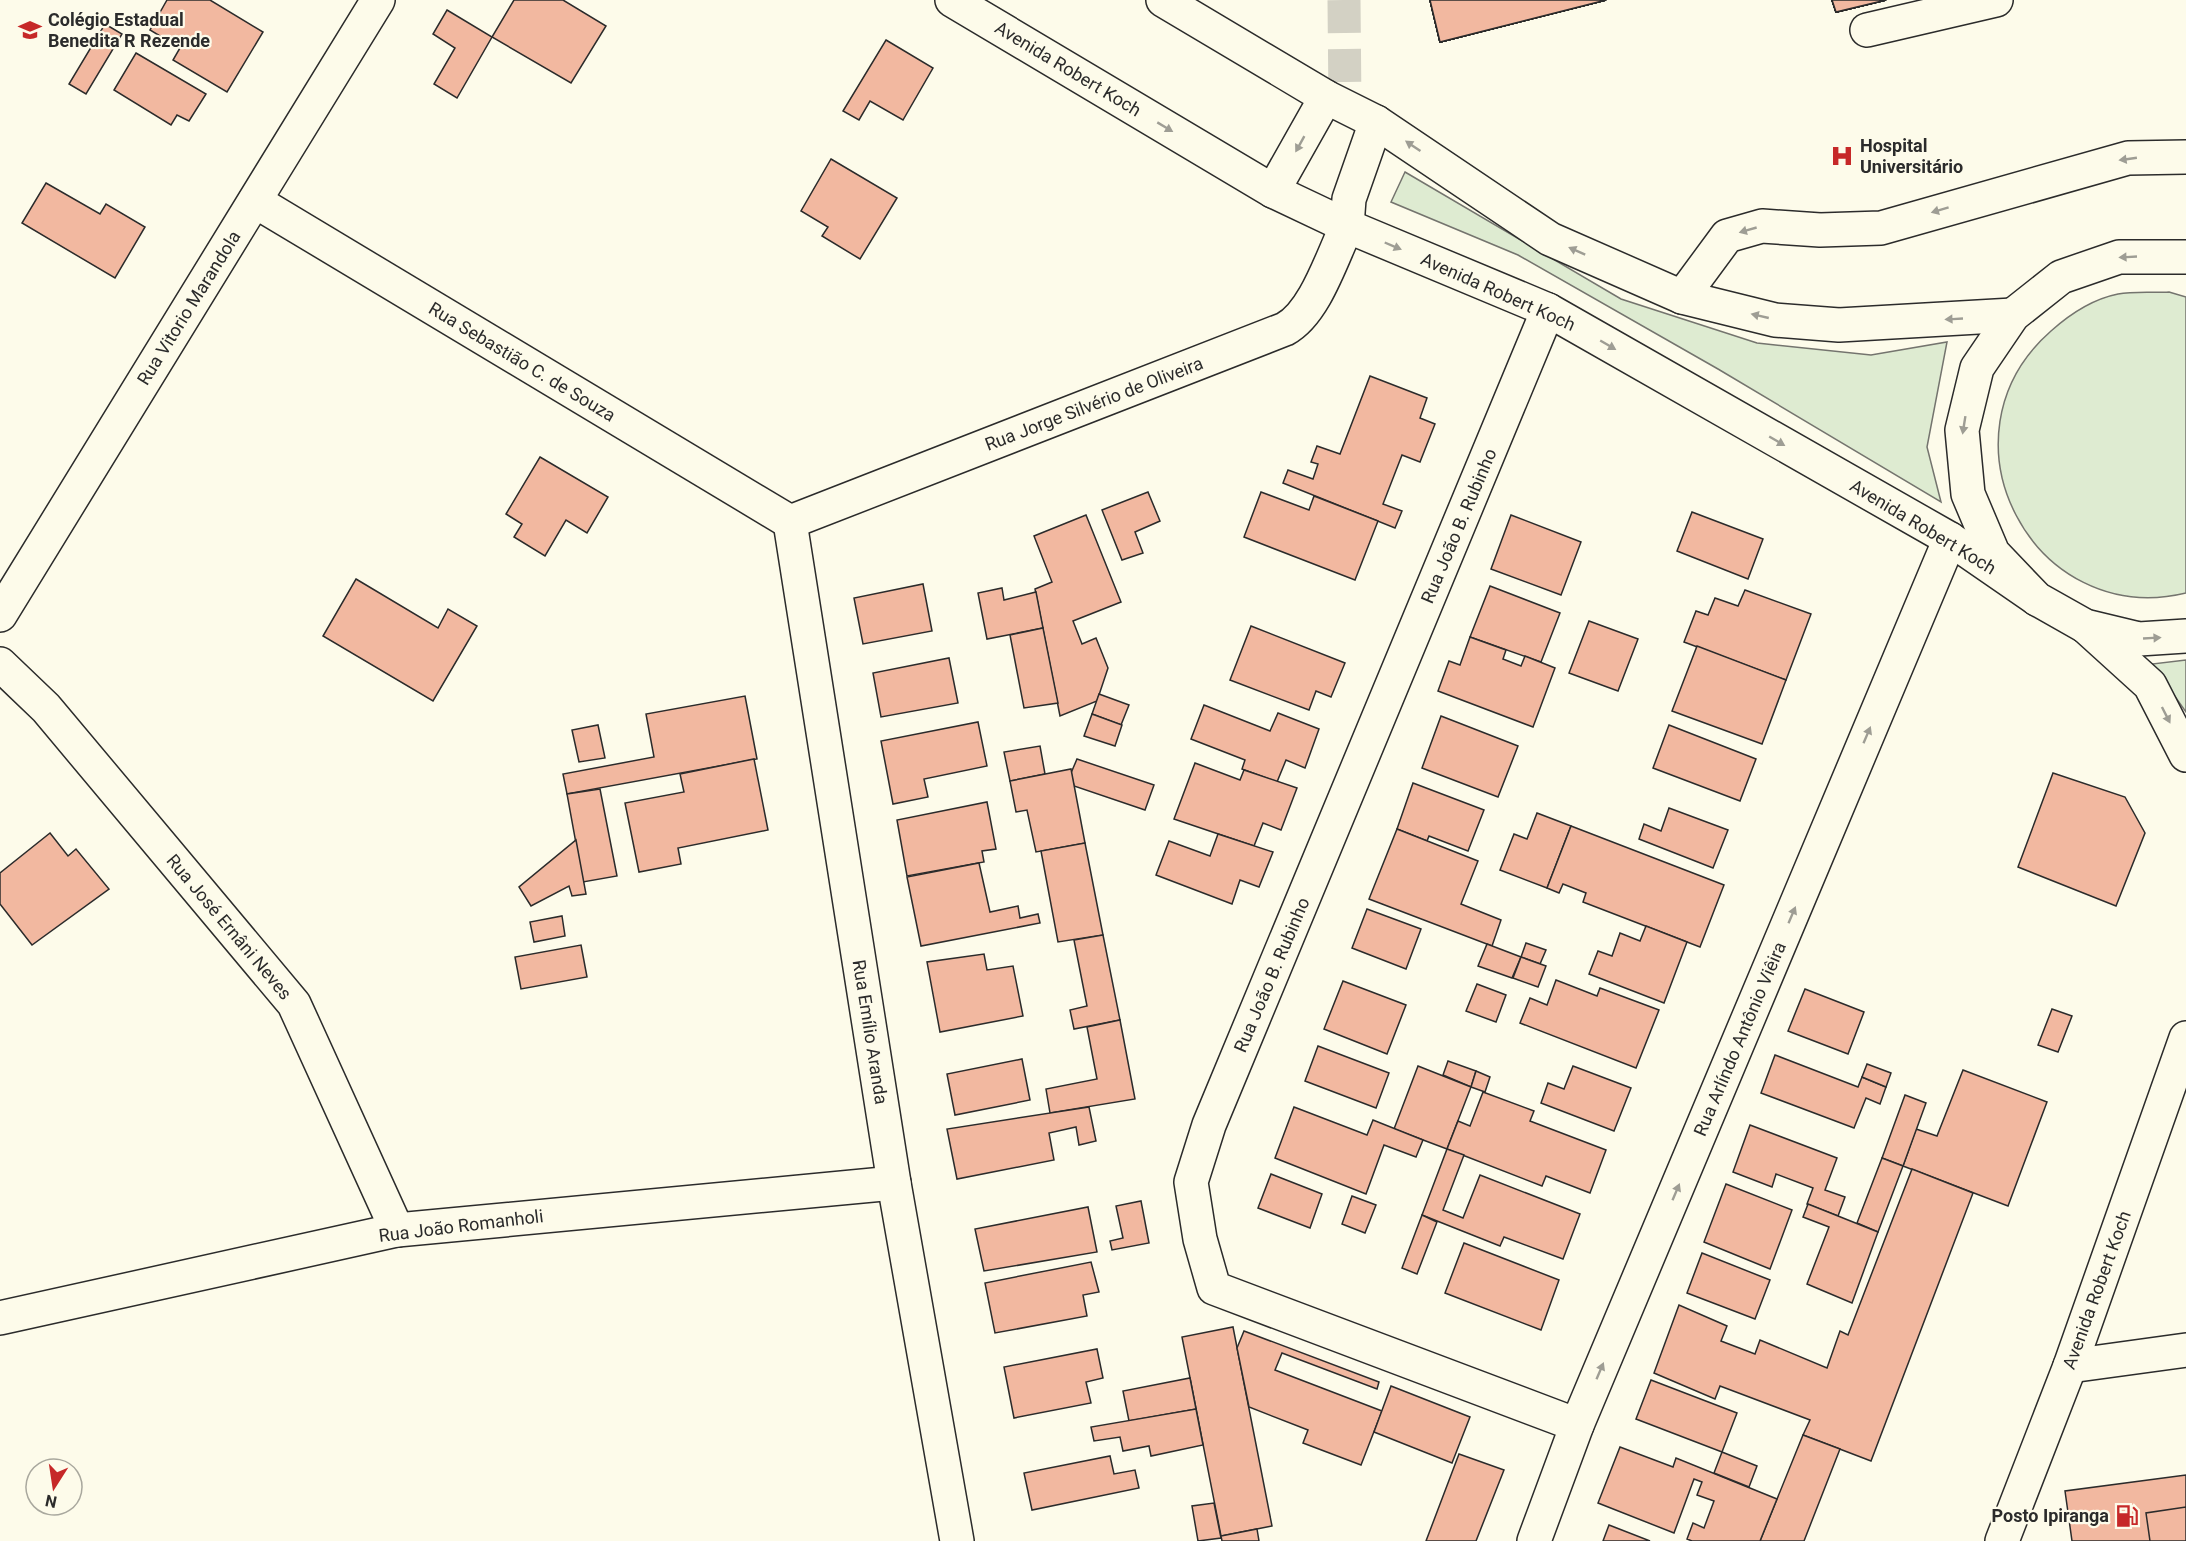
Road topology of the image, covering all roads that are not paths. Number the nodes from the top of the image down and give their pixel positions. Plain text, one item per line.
1 (378, 0) edge
2 (952, 0) edge
3 (1163, 0) edge
4 (1996, 0) edge
5 (1867, 30) dead end
6 (1326, 97) junction
7 (1376, 122) junction
8 (2186, 157) edge
9 (1273, 191) junction
10 (255, 201) junction
11 (1347, 226) junction
12 (2186, 257) edge
13 (1682, 297) junction
14 (1548, 310) junction
15 (2013, 315) junction
16 (790, 522) junction
17 (1950, 539) junction
18 (2037, 599) junction
19 (0, 615) edge
20 (2085, 626) junction
21 (2186, 636) edge
22 (0, 664) edge
23 (2186, 755) edge
24 (2186, 1038) edge
25 (894, 1183) junction
26 (397, 1230) junction
27 (0, 1318) edge
28 (2186, 1350) edge
29 (2070, 1366) junction
30 (1577, 1425) junction
31 (957, 1541) edge
32 (1534, 1541) edge
33 (2002, 1541) edge

1 - 10 street, Rua Vitorio Marandola
2 -> 9 street, Avenida Robert Koch
3 - 6 street
4 - 5 street
6 - 7 street
6 -> 9 street
7 - 11 street, Rua Jorge Silvério de Oliveira
13 -> 7 street
8 -> 13 street
9 - 11 street, Avenida Robert Koch
10 - 16 street, Rua Sebastião C. de Souza
10 - 19 street, Rua Vitorio Marandola
11 -> 14 street, Avenida Robert Koch
11 - 16 street, Rua Jorge Silvério de Oliveira
12 -> 15 street
15 -> 13 street
14 -> 17 street, Avenida Robert Koch
14 - 30 street, Rua João B. Rubinho
15 -> 18 street
16 - 25 street, Rua Emílio Aranda
17 - 18 street, Avenida Robert Koch
30 -> 17 street, Rua Arlíndo Antônio Viêira
18 - 20 street
20 -> 21 street
20 -> 23 street
22 - 26 street, Rua José Ernâni Neves
24 - 29 street, Avenida Robert Koch
25 - 26 street, Rua João Romanholi
25 - 31 street, Rua Emílio Aranda
26 - 27 street, Rua João Romanholi
28 - 29 street
29 - 33 street, Avenida Robert Koch
30 - 32 street, Rua Arlíndo Antônio Viêira

